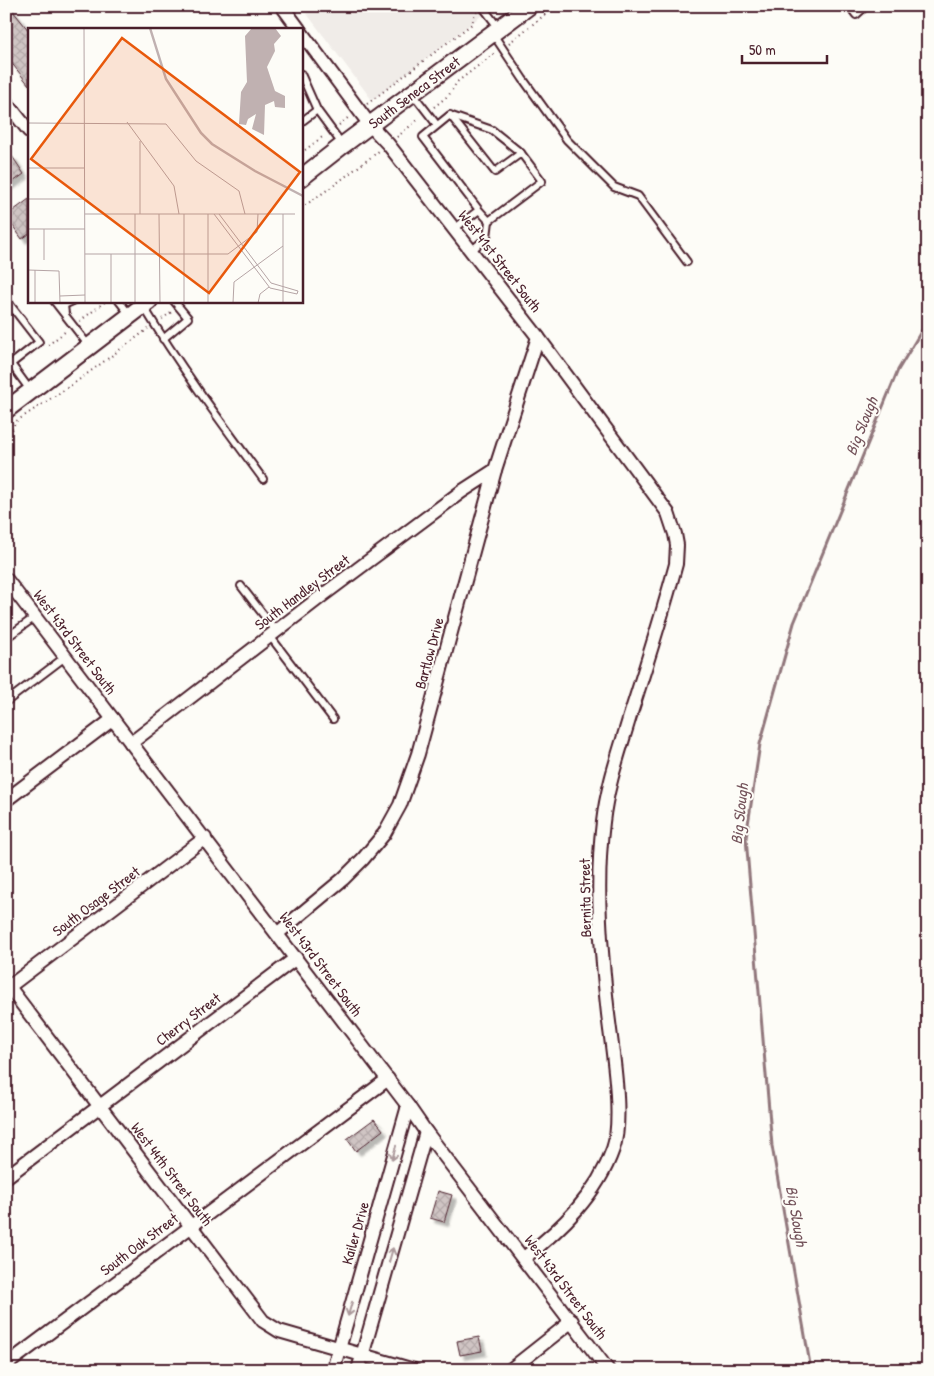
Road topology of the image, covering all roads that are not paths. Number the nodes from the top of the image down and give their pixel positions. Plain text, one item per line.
1 (282, 6) edge
2 (529, 6) edge
3 (850, 6) edge
4 (866, 6) edge
5 (483, 7) edge
6 (298, 28) edge
7 (496, 31) junction
8 (302, 33) edge
9 (302, 76) edge
10 (413, 93) junction
11 (6, 102) edge
12 (317, 110) junction
13 (450, 115) junction
14 (302, 121) edge
15 (370, 125) junction
16 (437, 125) junction
17 (28, 130) edge
18 (343, 145) junction
19 (521, 153) junction
20 (302, 177) edge
21 (479, 210) junction
22 (489, 221) junction
23 (454, 229) junction
24 (471, 251) junction
25 (687, 262) dead end
26 (55, 302) edge
27 (122, 302) edge
28 (175, 302) edge
29 (6, 303) edge
30 (63, 303) edge
31 (141, 308) edge
32 (65, 315) junction
33 (538, 337) junction
34 (163, 339) junction
35 (90, 347) junction
36 (31, 391) junction
37 (6, 410) edge
38 (494, 470) junction
39 (263, 479) dead end
40 (668, 512) joint
41 (6, 579) edge
42 (241, 586) dead end
43 (35, 617) junction
44 (273, 633) junction
45 (6, 638) edge
46 (65, 657) junction
47 (6, 702) edge
48 (113, 719) junction
49 (333, 719) dead end
50 (131, 743) junction
51 (6, 800) edge
52 (205, 838) junction
53 (278, 933) junction
54 (296, 958) junction
55 (7, 986) edge
56 (388, 1079) junction
57 (100, 1106) junction
58 (408, 1106) junction
59 (426, 1132) junction
60 (6, 1177) edge
61 (191, 1225) junction
62 (524, 1258) junction
63 (572, 1321) junction
64 (339, 1348) junction
65 (363, 1355) junction
66 (6, 1365) edge
67 (333, 1370) edge
68 (358, 1370) edge
69 (414, 1370) edge
70 (510, 1370) edge
71 (608, 1370) edge

1 - 6 street
2 - 7 street, South Seneca Street
3 - 4 lane
5 - 7 lane
7 - 10 street, South Seneca Street
7 - 25 lane
8 - 15 street, West 41st Street South
9 - 12 lane
10 - 15 street, South Seneca Street
10 - 16 lane
11 - 17 street
12 - 14 lane
12 - 18 lane
13 - 16 lane
13 - 19 lane
13 - 19 lane
15 - 18 street, South Seneca Street
15 - 23 street, West 41st Street South
16 - 21 lane
18 - 20 street, South Seneca Street
19 - 22 lane
21 - 22 lane
21 - 23 lane
22 - 24 lane
23 - 24 street, West 41st Street South
24 - 33 street, West 41st Street South
26 - 32 lane
27 - 31 lane
28 - 34 lane
29 - 36 lane
30 - 32 lane
31 - 34 lane
31 - 35 street
32 - 35 lane
33 - 38 street, Bartlow Drive
33 - 40 street, West 41st Street South
34 - 39 lane
35 - 36 street
36 - 37 street
38 - 44 street, South Handley Street
38 - 53 street, Bartlow Drive
40 - 62 street, Bernita Street
41 - 43 street, West 43rd Street South
42 - 44 lane
43 - 45 lane
43 - 46 street, West 43rd Street South
44 - 49 lane
44 - 50 street, South Handley Street
46 - 47 lane
46 - 48 street, West 43rd Street South
48 - 50 street, West 43rd Street South
48 - 51 street
50 - 52 street, West 43rd Street South
52 - 53 street, West 43rd Street South
52 - 55 street, South Osage Street
53 - 54 street, West 43rd Street South
54 - 56 street, West 43rd Street South
54 - 57 street, Cherry Street
55 - 57 street, West 44th Street South
56 - 58 street, West 43rd Street South
56 - 61 street, South Oak Street
57 - 60 street, Cherry Street
57 - 61 street, West 44th Street South
58 - 59 street, West 43rd Street South
58 -> 64 street, Kailer Drive
59 - 62 street, West 43rd Street South
65 -> 59 street
61 - 64 street, West 44th Street South
61 - 66 street, South Oak Street
62 - 63 street, West 43rd Street South
63 - 70 street
63 - 71 street, West 43rd Street South
64 - 65 street, West 44th Street South
64 - 67 street, Kailer Drive
65 - 68 street
65 - 69 street, West 44th Street South

